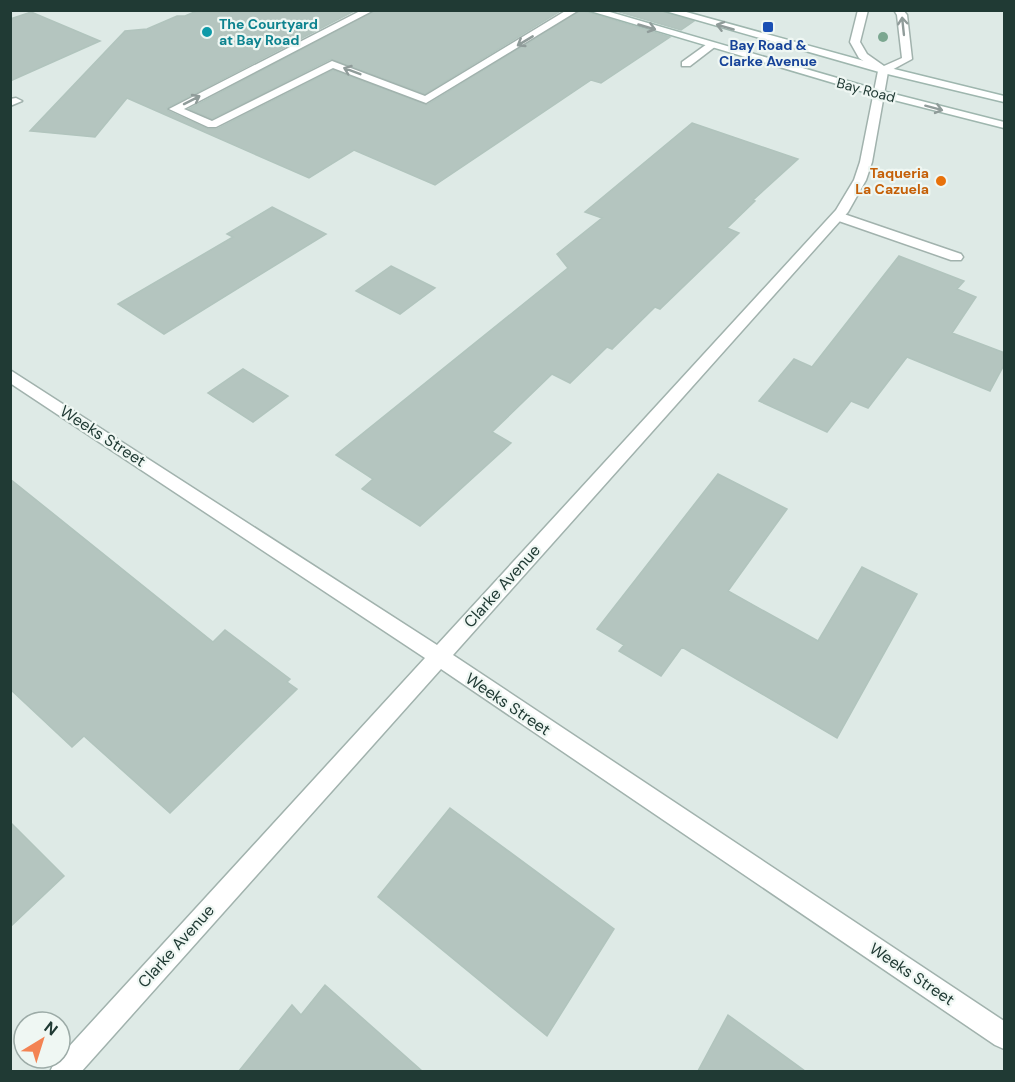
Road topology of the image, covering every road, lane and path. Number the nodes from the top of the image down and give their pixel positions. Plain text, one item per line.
1 (370, 10) edge
2 (575, 10) edge
3 (591, 10) edge
4 (666, 10) edge
5 (863, 10) edge
6 (898, 10) edge
7 (711, 46) junction
8 (686, 64) dead end
9 (883, 70) junction
10 (878, 93) junction
11 (1005, 99) edge
12 (1005, 125) edge
13 (838, 216) junction
14 (956, 257) dead end
15 (10, 375) edge
16 (438, 656) junction
17 (1005, 1036) edge
18 (63, 1071) edge

2 -> 1 street
3 -> 7 street, Bay Road
9 -> 4 street, Bay Road
5 - 9 street
9 -> 6 street
7 - 8 street
7 - 10 street, Bay Road
9 - 10 street, Clarke Avenue
9 - 11 street, Bay Road
10 -> 12 street, Bay Road
10 - 13 street, Clarke Avenue
13 - 14 street
13 - 16 street, Clarke Avenue
15 - 16 street, Weeks Street
16 - 17 street, Weeks Street
16 - 18 street, Clarke Avenue

